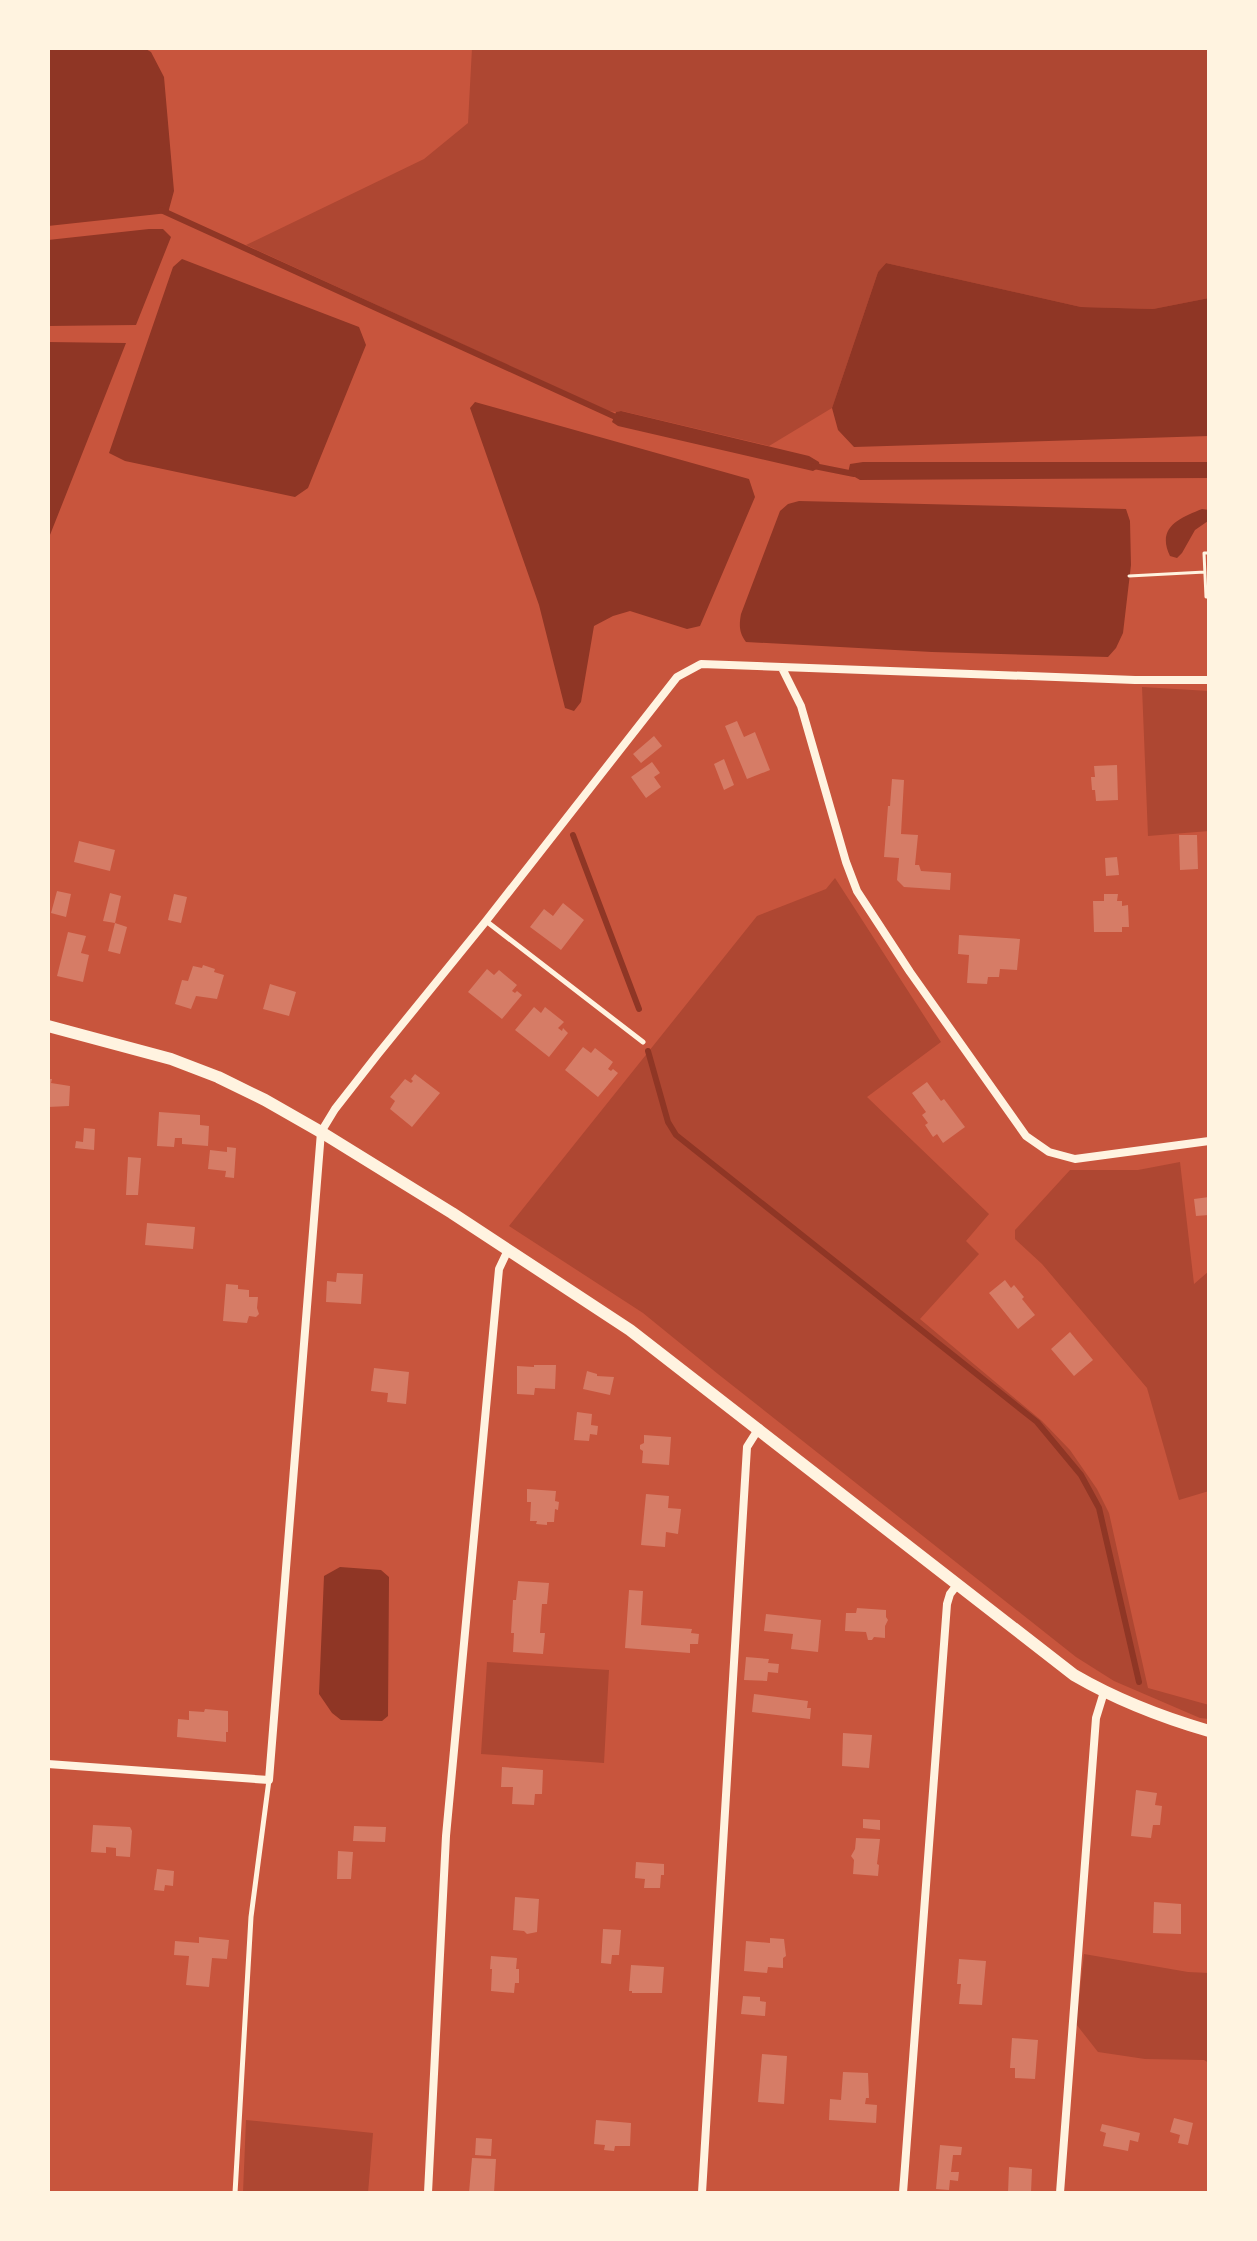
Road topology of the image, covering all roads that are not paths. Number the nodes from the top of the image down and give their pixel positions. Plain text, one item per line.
1 (782, 668) junction
2 (1209, 680) edge
3 (486, 921) junction
4 (48, 1026) edge
5 (643, 1042) dead end
6 (321, 1132) junction
7 (1209, 1141) edge
8 (508, 1250) junction
9 (759, 1428) junction
10 (957, 1585) junction
11 (1104, 1692) junction
12 (1209, 1731) edge
13 (48, 1764) edge
14 (269, 1780) junction
15 (235, 2193) edge
16 (428, 2193) edge
17 (702, 2193) edge
18 (903, 2193) edge
19 (1060, 2193) edge

1 - 2 street
1 - 3 street
1 - 7 street
3 - 5 lane
3 - 6 street
4 - 6 street
6 - 8 street
6 - 14 street
8 - 9 street
8 - 16 street
9 - 10 street
9 - 17 street
10 - 11 street
10 - 18 street
11 - 12 street
11 - 19 street
13 - 14 street
14 - 15 lane

